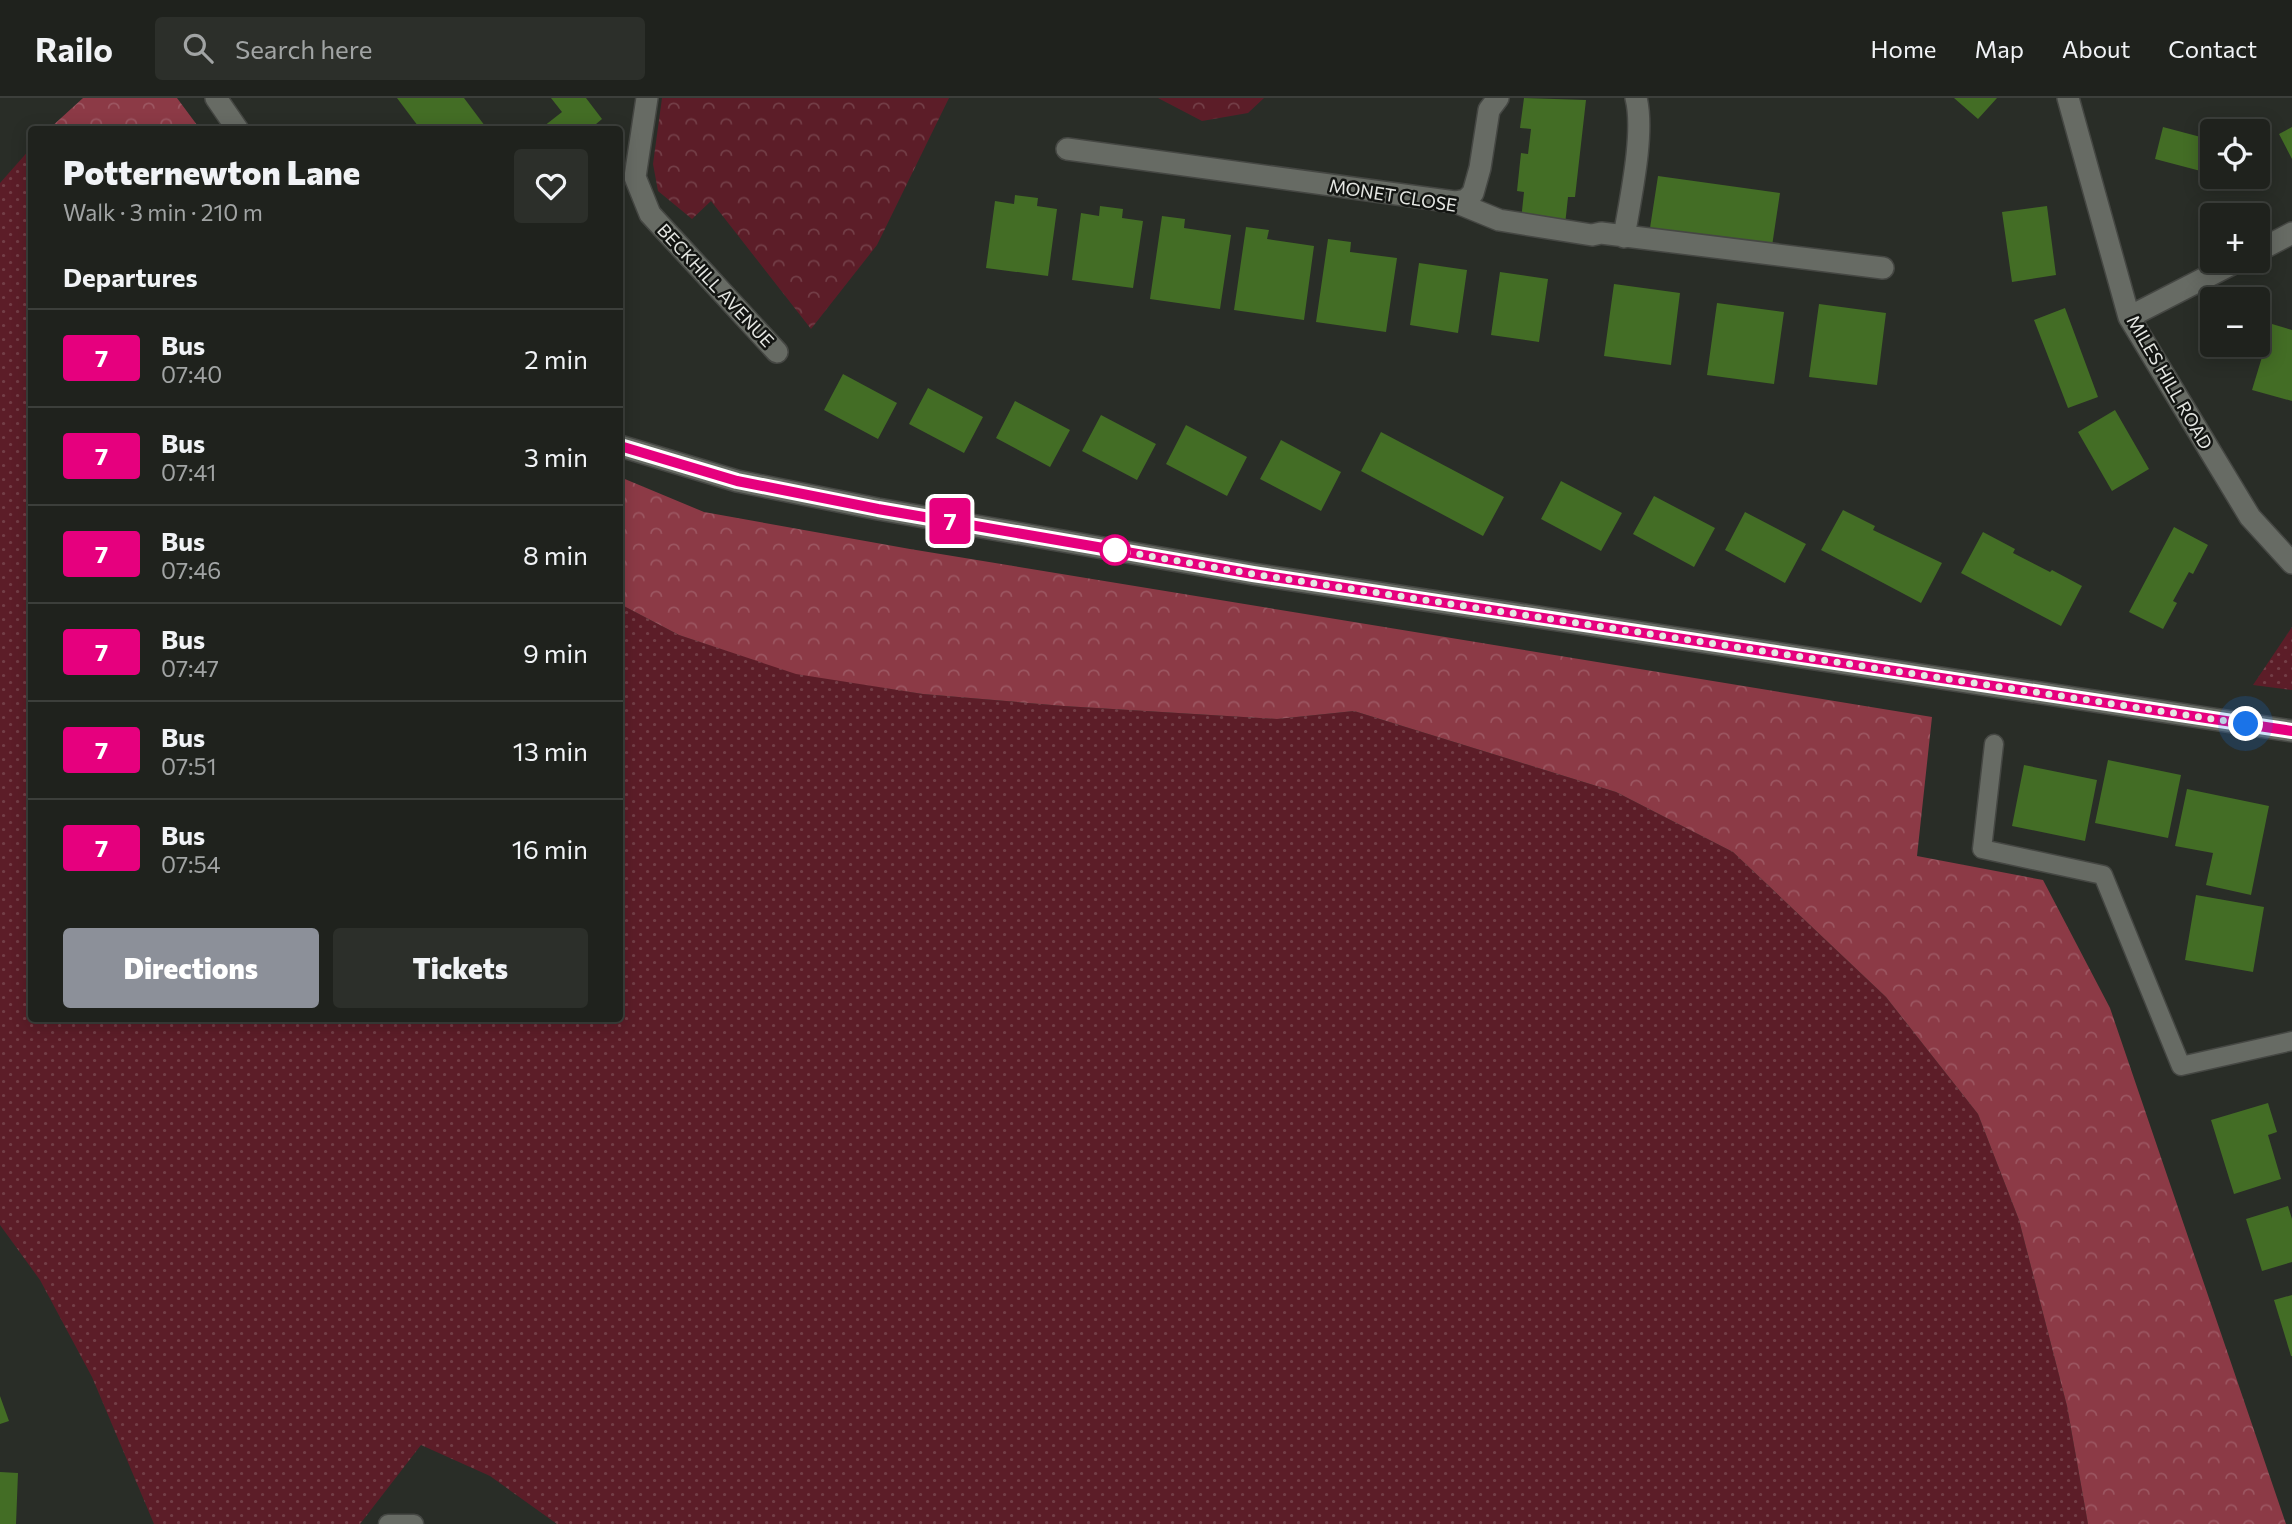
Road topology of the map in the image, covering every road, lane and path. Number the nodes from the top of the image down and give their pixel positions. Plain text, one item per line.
1 (216, 98) edge
2 (647, 98) edge
3 (1498, 98) edge
4 (1636, 98) edge
5 (2068, 98) edge
6 (235, 126) edge
7 (1068, 149) dead end
8 (1455, 202) junction
9 (2292, 233) edge
10 (1624, 237) junction
11 (2270, 245) edge
12 (1884, 268) dead end
13 (2215, 273) edge
14 (2129, 317) junction
15 (777, 352) dead end
16 (623, 447) edge
17 (2292, 563) edge
18 (2292, 731) edge
19 (1994, 744) dead end
20 (2292, 1041) edge
21 (388, 1524) edge
22 (414, 1524) edge

1 - 6 street
2 - 15 street, BECKHILL AVENUE
3 - 8 street
4 - 10 street
5 - 14 street, MILES HILL ROAD
7 - 8 street, MONET CLOSE
8 - 10 street, MONET CLOSE
9 - 11 street
10 - 12 street, MONET CLOSE
13 - 14 street
14 - 17 street, MILES HILL ROAD
16 - 18 street
19 - 20 lane
21 - 22 lane

